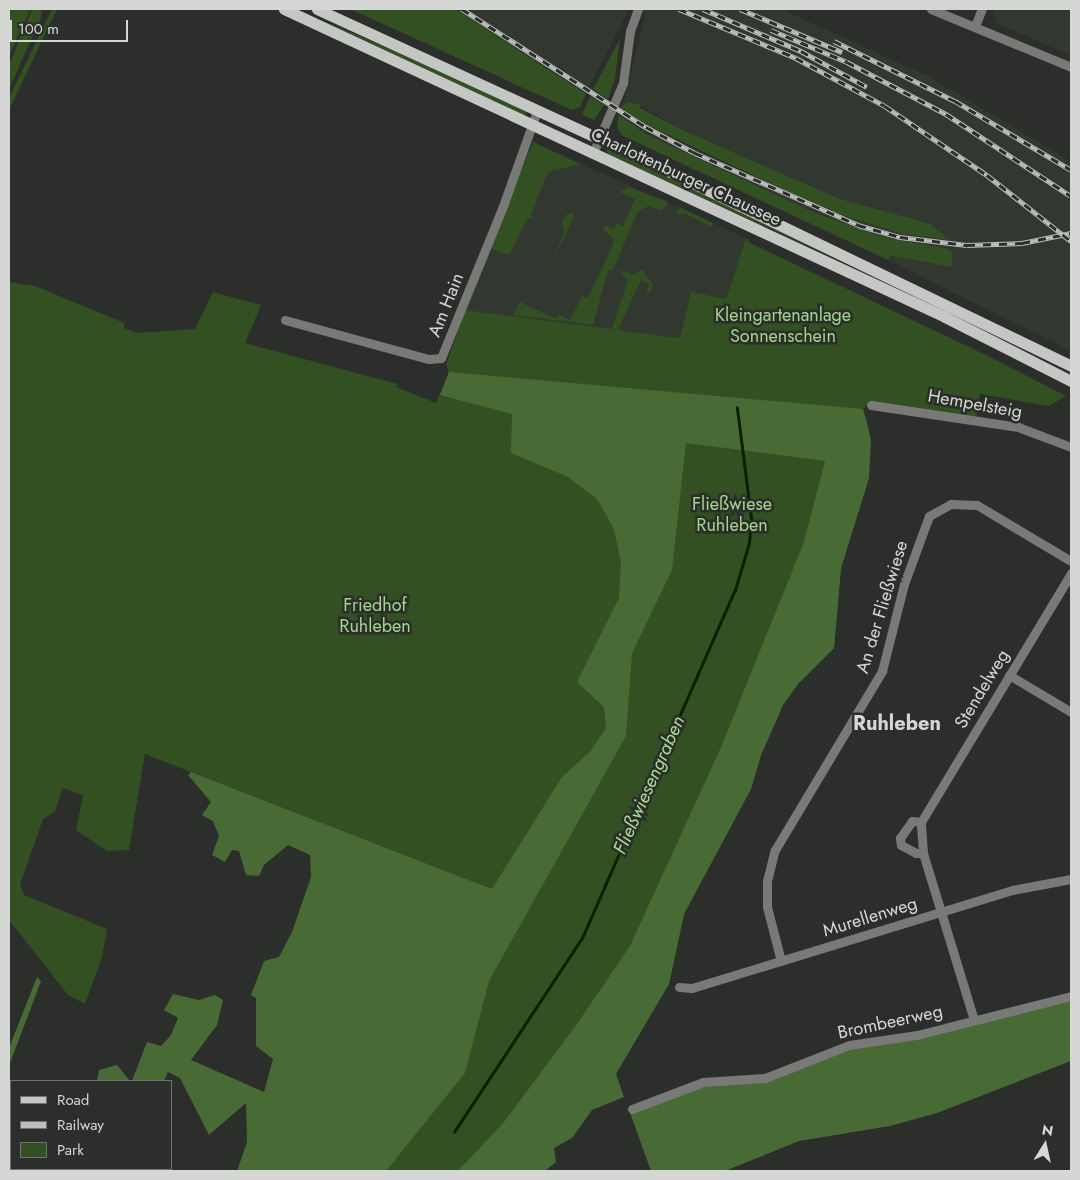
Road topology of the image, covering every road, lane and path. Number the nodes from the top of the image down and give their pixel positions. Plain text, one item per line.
1 (284, 9) edge
2 (317, 9) edge
3 (638, 9) edge
4 (931, 9) edge
5 (982, 9) edge
6 (975, 26) junction
7 (1071, 67) edge
8 (537, 112) junction
9 (533, 125) junction
10 (599, 139) junction
11 (594, 153) junction
12 (284, 320) dead end
13 (1071, 366) edge
14 (1071, 381) edge
15 (871, 405) dead end
16 (1071, 447) edge
17 (1071, 561) edge
18 (1071, 573) edge
19 (1009, 675) junction
20 (1071, 712) edge
21 (920, 822) junction
22 (923, 852) junction
23 (1071, 879) edge
24 (942, 912) junction
25 (780, 961) junction
26 (679, 987) dead end
27 (1071, 996) edge
28 (974, 1020) junction
29 (632, 1109) dead end

1 - 9 main road, Charlottenburger Chaussee
2 - 8 main road, Charlottenburger Chaussee
3 - 10 street
4 - 6 street
5 - 6 street
6 - 7 street
8 - 9 street, Am Hain
8 - 10 main road, Charlottenburger Chaussee
9 - 11 main road, Charlottenburger Chaussee
9 - 12 street, Am Hain
10 - 11 street
10 - 13 main road, Charlottenburger Chaussee
11 - 14 main road, Charlottenburger Chaussee
15 - 16 street, Hempelsteig
17 - 25 street, An der Fließwiese
18 - 19 street, Stendelweg
19 - 20 street
19 - 21 street, Stendelweg
21 - 22 street
21 - 22 street, Stendelweg
22 - 24 street
23 - 24 street, Murellenweg
24 - 25 street, Murellenweg
24 - 28 street
25 - 26 street, Murellenweg
27 - 28 street, Brombeerweg
28 - 29 street, Brombeerweg

